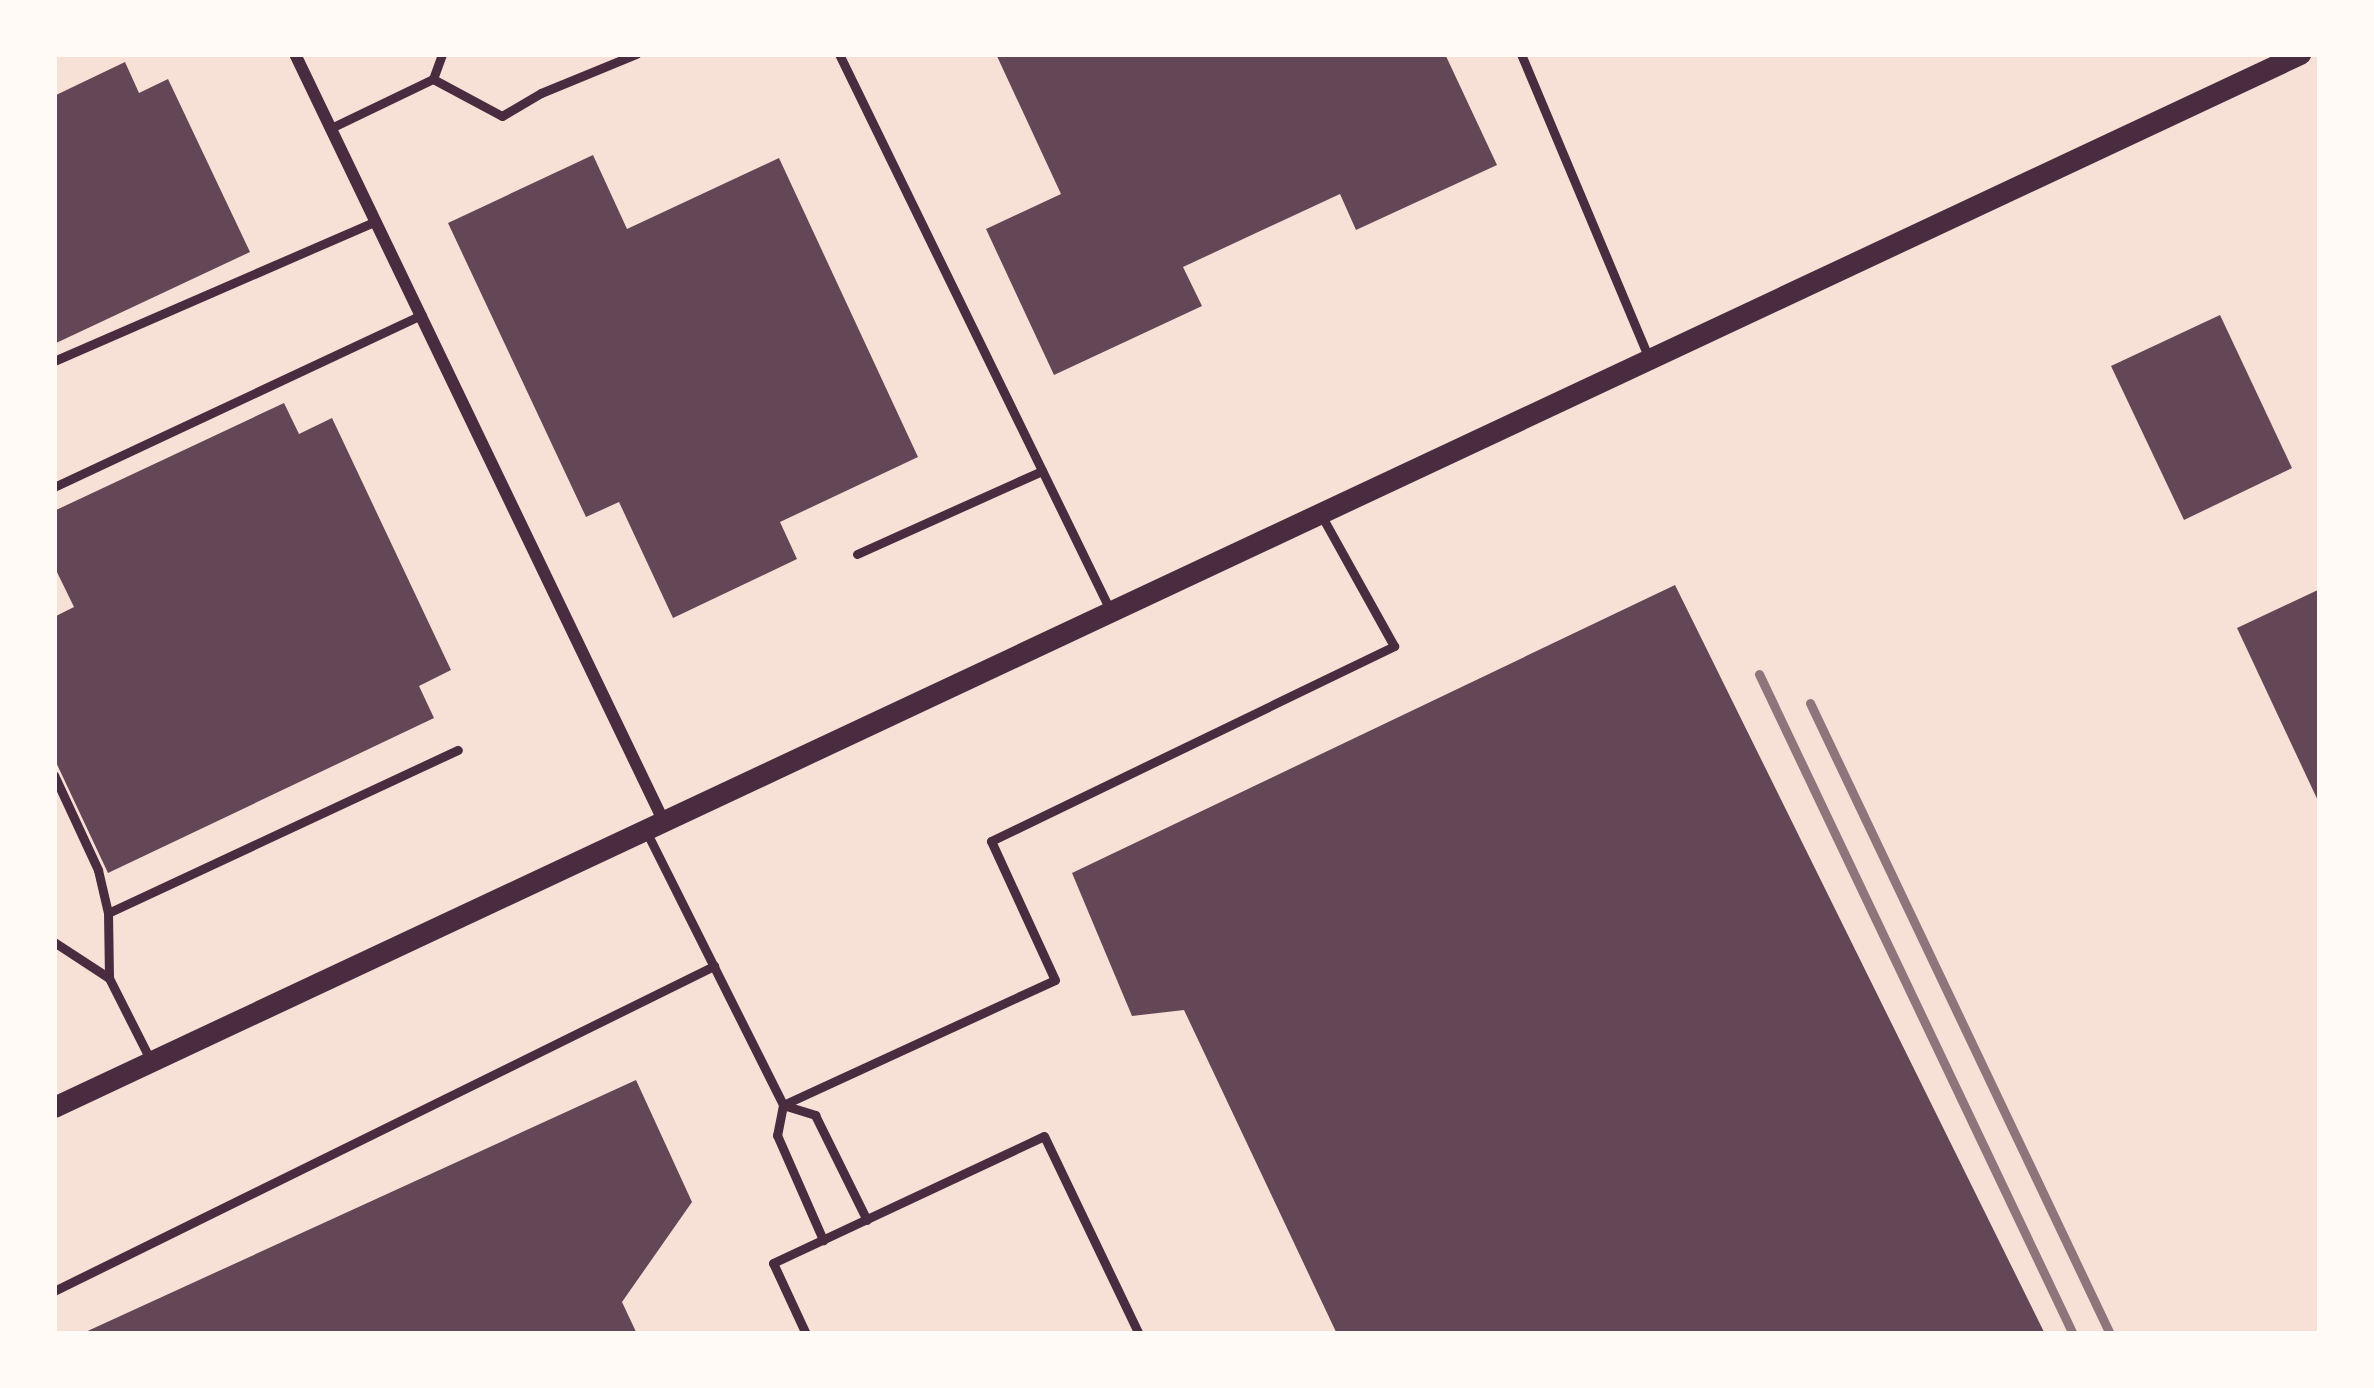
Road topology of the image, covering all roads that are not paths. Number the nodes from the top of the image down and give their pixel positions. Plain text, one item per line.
1 (295, 54) edge
2 (442, 54) edge
3 (637, 54) edge
4 (839, 54) edge
5 (1521, 54) edge
6 (2300, 54) edge
7 (433, 79) junction
8 (331, 128) junction
9 (376, 221) junction
10 (422, 315) junction
11 (1649, 358) junction
12 (54, 361) edge
13 (1042, 471) junction
14 (54, 488) edge
15 (1320, 513) junction
16 (857, 554) dead end
17 (1110, 611) junction
18 (458, 750) dead end
19 (54, 776) edge
20 (654, 825) junction
21 (108, 914) junction
22 (56, 948) edge
23 (714, 966) junction
24 (109, 978) junction
25 (151, 1061) junction
26 (783, 1105) junction
27 (54, 1107) edge
28 (867, 1220) junction
29 (823, 1240) junction
30 (54, 1291) edge
31 (806, 1334) edge
32 (1139, 1334) edge

1 - 8 street
2 - 7 lane
3 - 7 lane
4 - 13 lane
5 - 11 lane
6 - 11 street
7 - 8 lane
8 - 9 street
9 - 10 street
9 - 12 lane
10 - 14 lane
10 - 20 street
11 - 15 street
13 - 16 lane
13 - 17 lane
15 - 17 street
15 - 26 lane
17 - 20 street
18 - 21 lane
19 - 21 lane
20 - 23 lane
20 - 25 street
21 - 24 lane
22 - 24 lane
23 - 26 lane
23 - 30 lane
24 - 25 lane
25 - 27 street
26 - 28 lane
26 - 29 lane
28 - 29 lane
28 - 32 lane
29 - 31 lane

